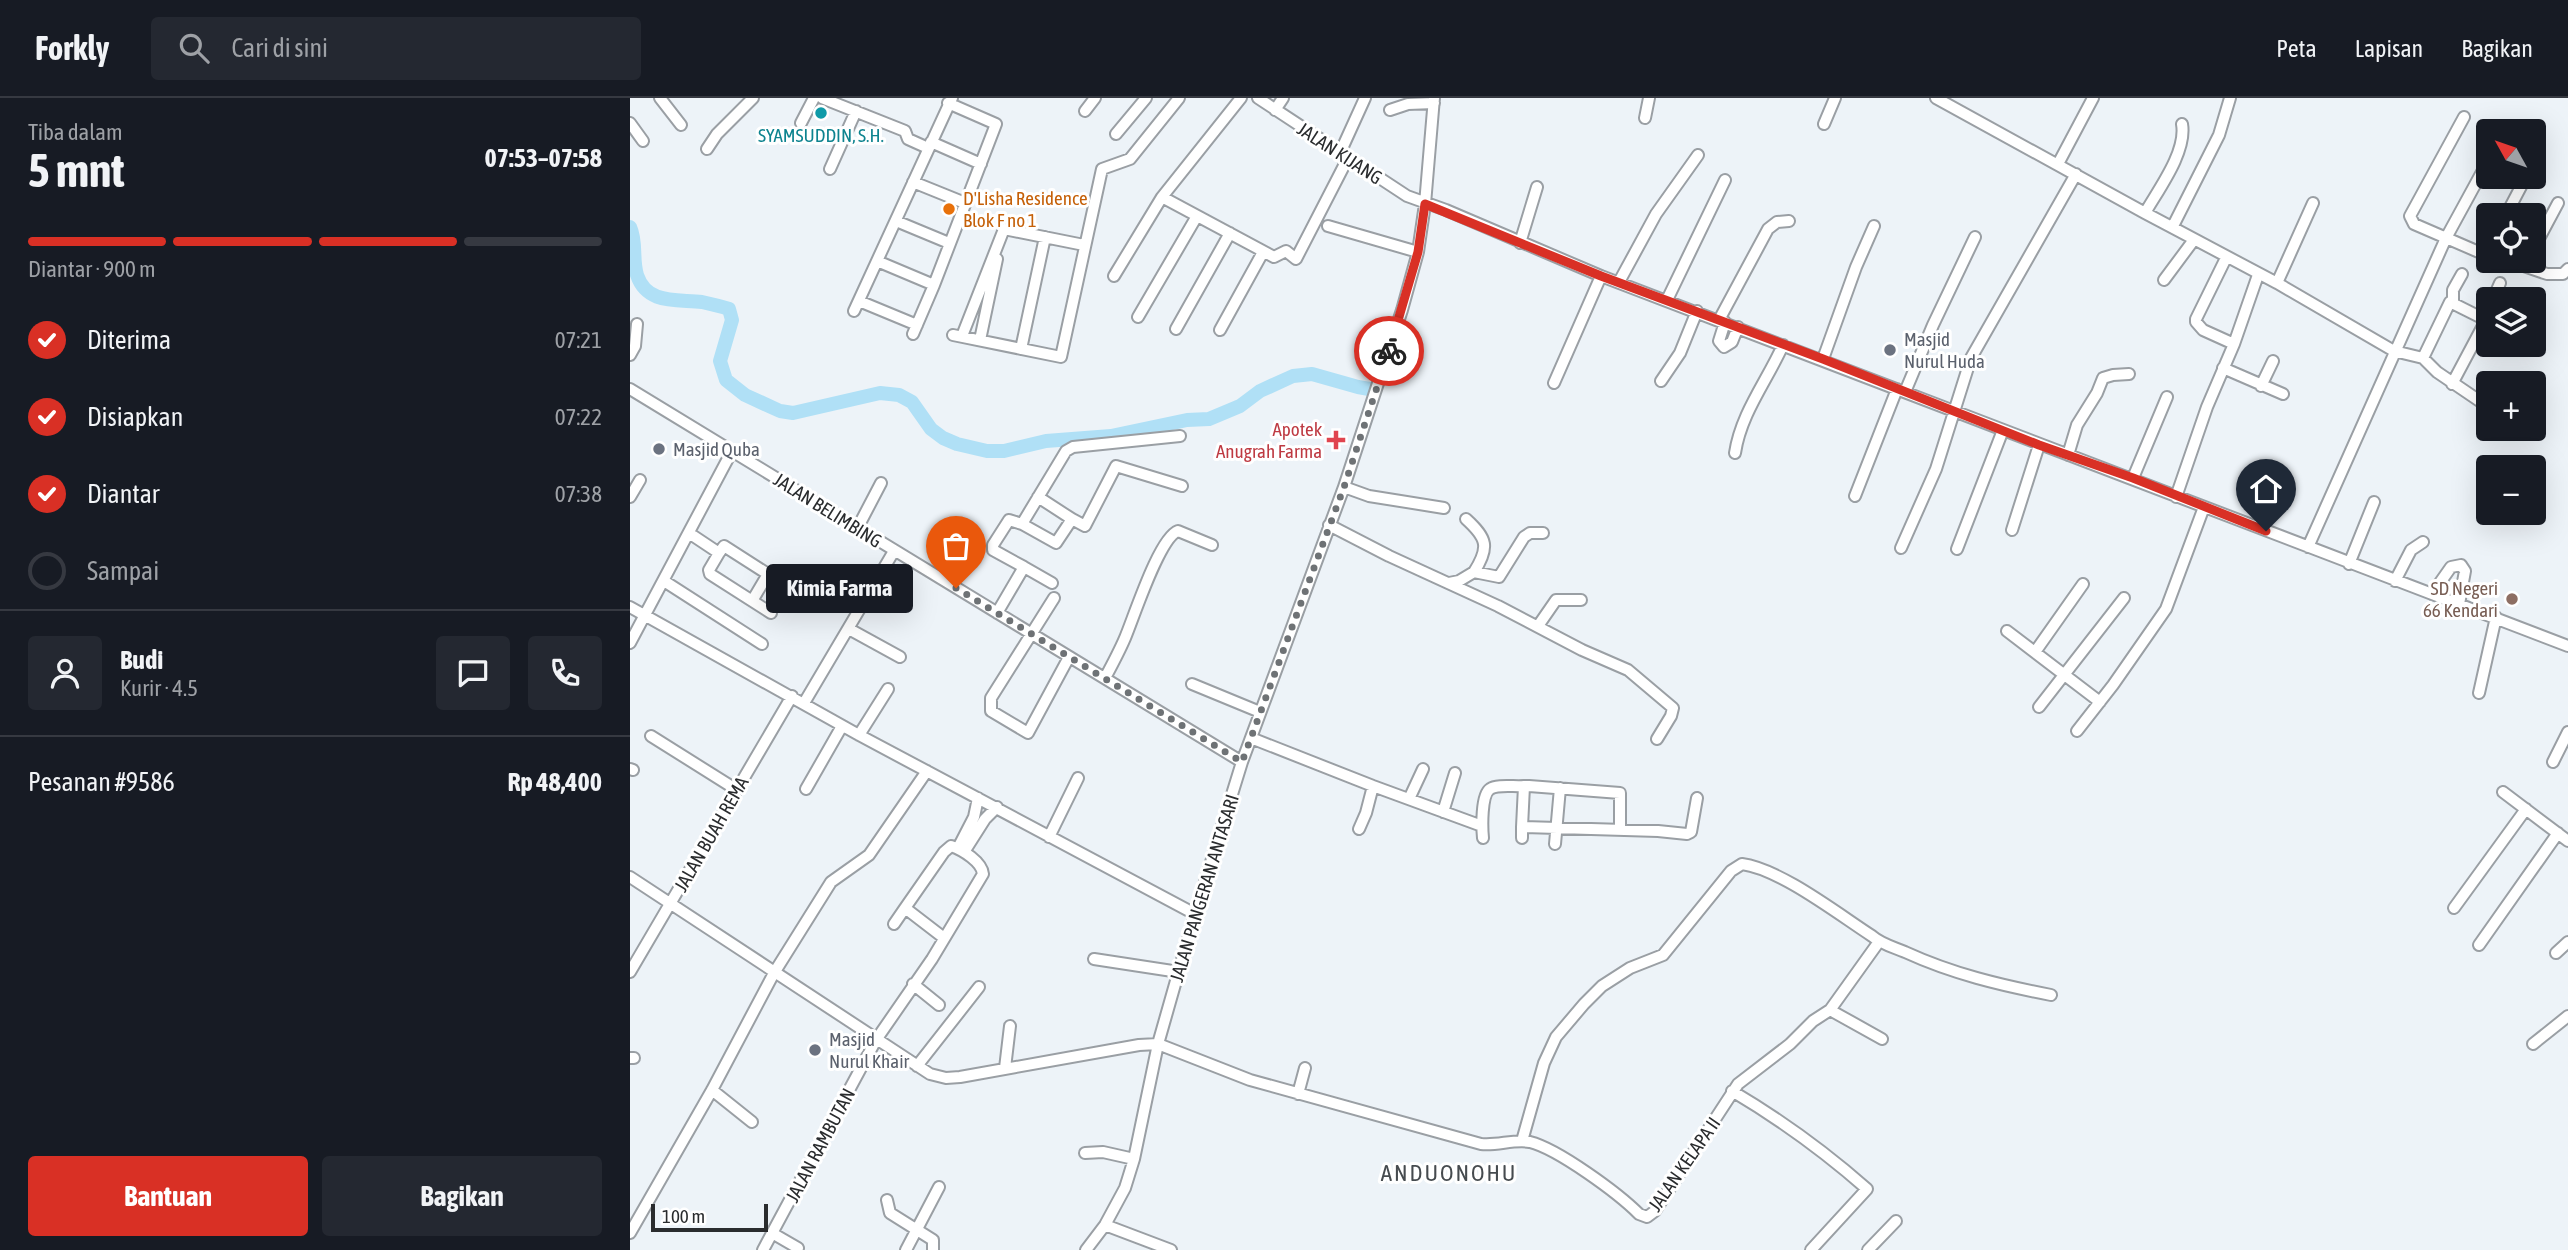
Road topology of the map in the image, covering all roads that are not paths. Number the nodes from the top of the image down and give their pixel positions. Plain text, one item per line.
1 (753, 98) edge
2 (814, 98) edge
3 (822, 98) edge
4 (1095, 98) edge
5 (1146, 98) edge
6 (1179, 98) edge
7 (1241, 98) edge
8 (1258, 98) edge
9 (1283, 98) edge
10 (1365, 98) edge
11 (1649, 98) edge
12 (1835, 98) edge
13 (1936, 98) edge
14 (2093, 98) edge
15 (2230, 98) edge
16 (666, 100) edge
17 (950, 101) edge
18 (1434, 101) edge
19 (1275, 110) junction
20 (1390, 110) dead end
21 (856, 111) junction
22 (1085, 111) dead end
23 (2464, 117) dead end
24 (1645, 118) dead end
25 (630, 123) edge
26 (801, 123) dead end
27 (1824, 124) dead end
28 (2182, 124) dead end
29 (681, 125) dead end
30 (1116, 134) dead end
31 (643, 141) dead end
32 (930, 145) junction
33 (707, 149) dead end
34 (1698, 155) dead end
35 (1344, 156) junction
36 (981, 164) junction
37 (2058, 164) junction
38 (830, 169) dead end
39 (2076, 174) junction
40 (1725, 180) dead end
41 (913, 182) junction
42 (2476, 183) edge
43 (1537, 187) dead end
44 (1161, 197) junction
45 (2313, 202) dead end
46 (965, 203) junction
47 (2558, 203) dead end
48 (1425, 204) junction
49 (2145, 213) junction
50 (1196, 216) junction
51 (896, 221) junction
52 (1789, 221) dead end
53 (1328, 226) dead end
54 (1874, 226) dead end
55 (2173, 226) junction
56 (2546, 226) edge
57 (1004, 229) junction
58 (1230, 233) junction
59 (1045, 237) junction
60 (1975, 237) dead end
61 (2446, 238) junction
62 (2193, 241) junction
63 (949, 243) junction
64 (1520, 243) junction
65 (1084, 245) junction
66 (2476, 249) edge
67 (1263, 252) junction
68 (1418, 252) junction
69 (2226, 258) junction
70 (877, 261) junction
71 (2568, 269) edge
72 (2546, 272) edge
73 (2462, 274) dead end
74 (2259, 275) junction
75 (1114, 276) dead end
76 (1601, 276) junction
77 (2164, 280) dead end
78 (1619, 282) junction
79 (2277, 283) junction
80 (2500, 283) dead end
81 (934, 285) junction
82 (2498, 287) edge
83 (1667, 300) junction
84 (2453, 302) junction
85 (1696, 311) junction
86 (2476, 312) edge
87 (1138, 317) dead end
88 (1722, 321) junction
89 (637, 324) dead end
90 (1738, 327) junction
91 (1176, 329) dead end
92 (1220, 330) dead end
93 (2476, 338) edge
94 (980, 340) junction
95 (2234, 344) junction
96 (1783, 345) junction
97 (1021, 349) junction
98 (2394, 351) junction
99 (630, 355) edge
100 (2423, 358) junction
101 (1823, 359) junction
102 (2273, 360) dead end
103 (2223, 368) junction
104 (2129, 374) dead end
105 (1661, 380) dead end
106 (1554, 383) dead end
107 (2452, 384) junction
108 (2261, 386) junction
109 (630, 389) edge
110 (1901, 391) junction
111 (2283, 394) dead end
112 (2168, 397) dead end
113 (2476, 399) edge
114 (1954, 410) junction
115 (2003, 430) junction
116 (1180, 436) dead end
117 (1122, 443) junction
118 (2039, 445) junction
119 (732, 451) junction
120 (1735, 453) dead end
121 (2068, 455) junction
122 (1115, 466) junction
123 (2133, 478) junction
124 (640, 480) dead end
125 (881, 483) dead end
126 (1182, 486) dead end
127 (1344, 487) junction
128 (1856, 496) dead end
129 (630, 497) edge
130 (1038, 497) junction
131 (2176, 497) junction
132 (2374, 502) dead end
133 (2204, 507) junction
134 (1444, 508) dead end
135 (1072, 519) junction
136 (1466, 519) dead end
137 (1022, 524) junction
138 (1329, 525) junction
139 (858, 527) junction
140 (2012, 530) dead end
141 (690, 533) junction
142 (1543, 533) dead end
143 (2423, 541) dead end
144 (1212, 545) dead end
145 (2308, 547) junction
146 (1901, 548) dead end
147 (1957, 549) dead end
148 (894, 551) junction
149 (719, 553) junction
150 (2349, 564) junction
151 (1024, 567) junction
152 (1474, 572) junction
153 (768, 574) junction
154 (664, 581) junction
155 (2395, 581) junction
156 (1052, 583) dead end
157 (1450, 583) junction
158 (2083, 584) dead end
159 (785, 585) dead end
160 (2432, 594) junction
161 (1054, 598) dead end
162 (2124, 598) dead end
163 (1581, 600) dead end
164 (752, 601) junction
165 (2459, 604) junction
166 (630, 607) edge
167 (771, 613) dead end
168 (997, 613) junction
169 (646, 616) junction
170 (2496, 617) junction
171 (1538, 626) junction
172 (849, 629) junction
173 (2007, 631) dead end
174 (1032, 635) junction
175 (630, 643) edge
176 (762, 644) dead end
177 (2568, 646) edge
178 (2035, 652) junction
179 (900, 657) dead end
180 (1069, 657) junction
181 (2064, 675) junction
182 (1105, 678) junction
183 (1192, 684) dead end
184 (888, 689) dead end
185 (2479, 693) dead end
186 (792, 696) junction
187 (2100, 702) junction
188 (804, 704) junction
189 (2039, 707) dead end
190 (1260, 712) junction
191 (842, 726) junction
192 (2077, 731) dead end
193 (2568, 732) edge
194 (859, 735) junction
195 (651, 736) dead end
196 (1251, 738) junction
197 (1657, 738) dead end
198 (1242, 762) junction
199 (2553, 762) dead end
200 (1423, 769) dead end
201 (927, 771) junction
202 (1455, 773) dead end
203 (1078, 779) dead end
204 (1373, 786) junction
205 (1524, 786) junction
206 (1560, 788) junction
207 (806, 789) dead end
208 (737, 790) junction
209 (2503, 792) dead end
210 (978, 798) junction
211 (1697, 798) dead end
212 (1409, 799) junction
213 (997, 807) junction
214 (2526, 809) junction
215 (1443, 812) junction
216 (1556, 827) junction
217 (1359, 829) dead end
218 (1620, 830) junction
219 (2558, 833) junction
220 (1049, 837) junction
221 (2568, 841) edge
222 (1555, 844) dead end
223 (961, 850) junction
224 (630, 877) edge
225 (671, 904) junction
226 (905, 908) junction
227 (2454, 908) dead end
228 (1195, 914) junction
229 (894, 924) dead end
230 (944, 938) junction
231 (2568, 942) edge
232 (1878, 943) junction
233 (2479, 945) dead end
234 (2556, 953) dead end
235 (1094, 959) dead end
236 (630, 972) edge
237 (1179, 972) junction
238 (774, 973) junction
239 (913, 984) junction
240 (979, 987) dead end
241 (2051, 995) dead end
242 (939, 1005) dead end
243 (1830, 1010) junction
244 (2568, 1016) edge
245 (1010, 1026) dead end
246 (1882, 1039) dead end
247 (876, 1040) junction
248 (1158, 1044) junction
249 (2533, 1044) dead end
250 (917, 1066) junction
251 (1005, 1068) junction
252 (1305, 1069) dead end
253 (712, 1090) junction
254 (1732, 1091) junction
255 (1298, 1094) junction
256 (752, 1122) dead end
257 (1522, 1141) junction
258 (1085, 1153) dead end
259 (1134, 1159) junction
260 (939, 1187) dead end
261 (887, 1200) dead end
262 (1896, 1221) dead end
263 (1105, 1225) junction
264 (918, 1230) junction
265 (630, 1233) edge
266 (772, 1233) junction
267 (798, 1248) edge
268 (763, 1250) edge
269 (906, 1250) edge
270 (933, 1250) edge
271 (1086, 1250) edge
272 (1171, 1250) edge
273 (1811, 1250) edge
274 (1868, 1250) edge

1 - 33 street
2 - 26 street
3 - 21 street
4 - 22 street
5 - 30 street
6 - 65 street
7 - 44 street
8 - 19 street, JALAN KIJANG
9 - 19 street
10 - 35 street
11 - 24 street
12 - 27 street
13 - 37 street
14 - 37 street
15 - 55 street
16 - 29 street
17 - 32 street
17 - 36 street
18 - 20 street
18 - 48 street, JALAN PANGERAN ANTASARI
19 - 35 street, JALAN KIJANG
21 - 32 street
21 - 38 street
23 - 61 street
25 - 31 street
28 - 49 street
32 - 36 street
32 - 41 street
34 - 78 street
35 - 48 street, JALAN KIJANG
35 - 67 street
36 - 46 street
37 - 39 street
39 - 49 street
39 - 114 street
40 - 83 street
41 - 46 street
41 - 51 street
42 - 61 street
43 - 64 street
44 - 50 street
44 - 75 street
45 - 79 street
46 - 63 street
47 - 56 street
48 - 64 street, JALAN KIJANG
48 - 68 street, JALAN PANGERAN ANTASARI
49 - 55 street
50 - 58 street
50 - 87 street
51 - 63 street
51 - 70 street
52 - 88 street
53 - 68 street
54 - 101 street
55 - 62 street
57 - 59 street
57 - 94 street
57 - 94 street
58 - 67 street
58 - 91 street
59 - 65 street
59 - 97 street
60 - 110 street
61 - 66 street
61 - 98 street
62 - 69 street
62 - 77 street
63 - 81 street
64 - 76 street, JALAN KIJANG
65 - 97 street
67 - 92 street
68 - 127 street, JALAN PANGERAN ANTASARI
69 - 74 street
69 - 95 street
70 - 81 street
70 - 81 street
71 - 72 street
73 - 84 street
74 - 79 street
74 - 95 street
76 - 78 street, JALAN KIJANG
76 - 106 street
78 - 83 street, JALAN KIJANG
79 - 98 street
80 - 82 street
83 - 85 street, JALAN KIJANG
84 - 86 street
84 - 100 street
85 - 88 street, JALAN KIJANG
85 - 105 street
88 - 90 street, JALAN KIJANG
88 - 90 street
89 - 99 street
90 - 96 street, JALAN KIJANG
93 - 107 street
94 - 97 street
95 - 103 street
96 - 101 street, JALAN KIJANG
96 - 120 street
98 - 100 street
98 - 145 street
100 - 107 street
101 - 110 street, JALAN KIJANG
102 - 108 street
103 - 108 street
103 - 131 street
104 - 121 street
107 - 113 street
108 - 111 street
109 - 119 street, JALAN BELIMBING
110 - 114 street, JALAN KIJANG
110 - 128 street
112 - 123 street
114 - 115 street, JALAN KIJANG
114 - 146 street
115 - 118 street, JALAN KIJANG
115 - 147 street
116 - 117 street
117 - 122 street
117 - 130 street
118 - 121 street, JALAN KIJANG
118 - 140 street
119 - 139 street, JALAN BELIMBING
119 - 141 street
121 - 123 street, JALAN KIJANG
122 - 126 street
122 - 135 street
123 - 131 street, JALAN KIJANG
124 - 129 street
125 - 139 street
127 - 134 street
127 - 138 street, JALAN PANGERAN ANTASARI
130 - 135 street
130 - 137 street
131 - 133 street, JALAN KIJANG
132 - 150 street
133 - 145 street, JALAN KIJANG
133 - 187 street
135 - 137 street
136 - 152 street
137 - 151 street
138 - 157 street
138 - 190 street, JALAN PANGERAN ANTASARI
139 - 148 street, JALAN BELIMBING
141 - 149 street
141 - 154 street
142 - 152 street
143 - 155 street
144 - 182 street
145 - 150 street, JALAN KIJANG
148 - 168 street, JALAN BELIMBING
148 - 172 street
149 - 153 street
149 - 164 street
150 - 155 street, JALAN KIJANG
151 - 156 street
151 - 168 street
152 - 157 street
153 - 159 street
153 - 164 street
154 - 169 street
154 - 176 street
155 - 160 street, JALAN KIJANG
157 - 171 street
158 - 178 street
160 - 165 street, JALAN KIJANG
160 - 165 street
161 - 174 street
162 - 181 street
163 - 171 street
164 - 167 street
165 - 170 street, JALAN KIJANG
166 - 169 street
168 - 174 street, JALAN BELIMBING
169 - 175 street
169 - 186 street
170 - 177 street, JALAN KIJANG
170 - 185 street
171 - 197 street
172 - 179 street
172 - 188 street
173 - 178 street
174 - 180 street, JALAN BELIMBING
174 - 180 street
178 - 181 street
180 - 182 street, JALAN BELIMBING
181 - 187 street
181 - 189 street
182 - 198 street, JALAN BELIMBING
183 - 190 street
184 - 194 street
186 - 188 street
186 - 208 street, JALAN BUAH REMA
187 - 192 street
188 - 191 street
190 - 196 street, JALAN PANGERAN ANTASARI
191 - 194 street
191 - 207 street
193 - 199 street
194 - 201 street
195 - 208 street
196 - 198 street, JALAN PANGERAN ANTASARI
196 - 204 street
198 - 228 street, JALAN PANGERAN ANTASARI
200 - 212 street
201 - 210 street
201 - 238 street
202 - 215 street
203 - 220 street
204 - 212 street
204 - 217 street
205 - 206 street
205 - 215 street
205 - 216 street
206 - 216 street
206 - 218 street
208 - 225 street, JALAN BUAH REMA
209 - 214 street
210 - 213 street
210 - 223 street
211 - 218 street
212 - 215 street
213 - 220 street
213 - 223 street
214 - 219 street
214 - 227 street
216 - 218 street
216 - 222 street
219 - 221 street
219 - 233 street
220 - 228 street
223 - 226 street
223 - 230 street, JALAN RAMBUTAN
224 - 225 street
225 - 236 street, JALAN BUAH REMA
225 - 238 street
226 - 229 street
226 - 230 street
228 - 237 street, JALAN PANGERAN ANTASARI
230 - 239 street, JALAN RAMBUTAN
231 - 234 street
232 - 241 street
232 - 243 street, JALAN KELAPA II
232 - 257 street
235 - 237 street
237 - 248 street, JALAN PANGERAN ANTASARI
238 - 247 street
238 - 253 street
239 - 242 street
239 - 247 street, JALAN RAMBUTAN
240 - 250 street
243 - 246 street
243 - 254 street, JALAN KELAPA II
244 - 249 street
245 - 251 street
247 - 250 street
247 - 266 street, JALAN RAMBUTAN
248 - 251 street
248 - 255 street, JALAN KELAPA II
248 - 259 street, JALAN PANGERAN ANTASARI
250 - 251 street
252 - 255 street
253 - 256 street
253 - 265 street
254 - 257 street, JALAN KELAPA II
254 - 273 street
255 - 257 street, JALAN KELAPA II
258 - 259 street
259 - 263 street, JALAN PANGERAN ANTASARI
260 - 264 street
261 - 264 street
262 - 274 street
263 - 271 street, JALAN PANGERAN ANTASARI
263 - 272 street
264 - 269 street
264 - 270 street
266 - 267 street
266 - 268 street, JALAN RAMBUTAN

